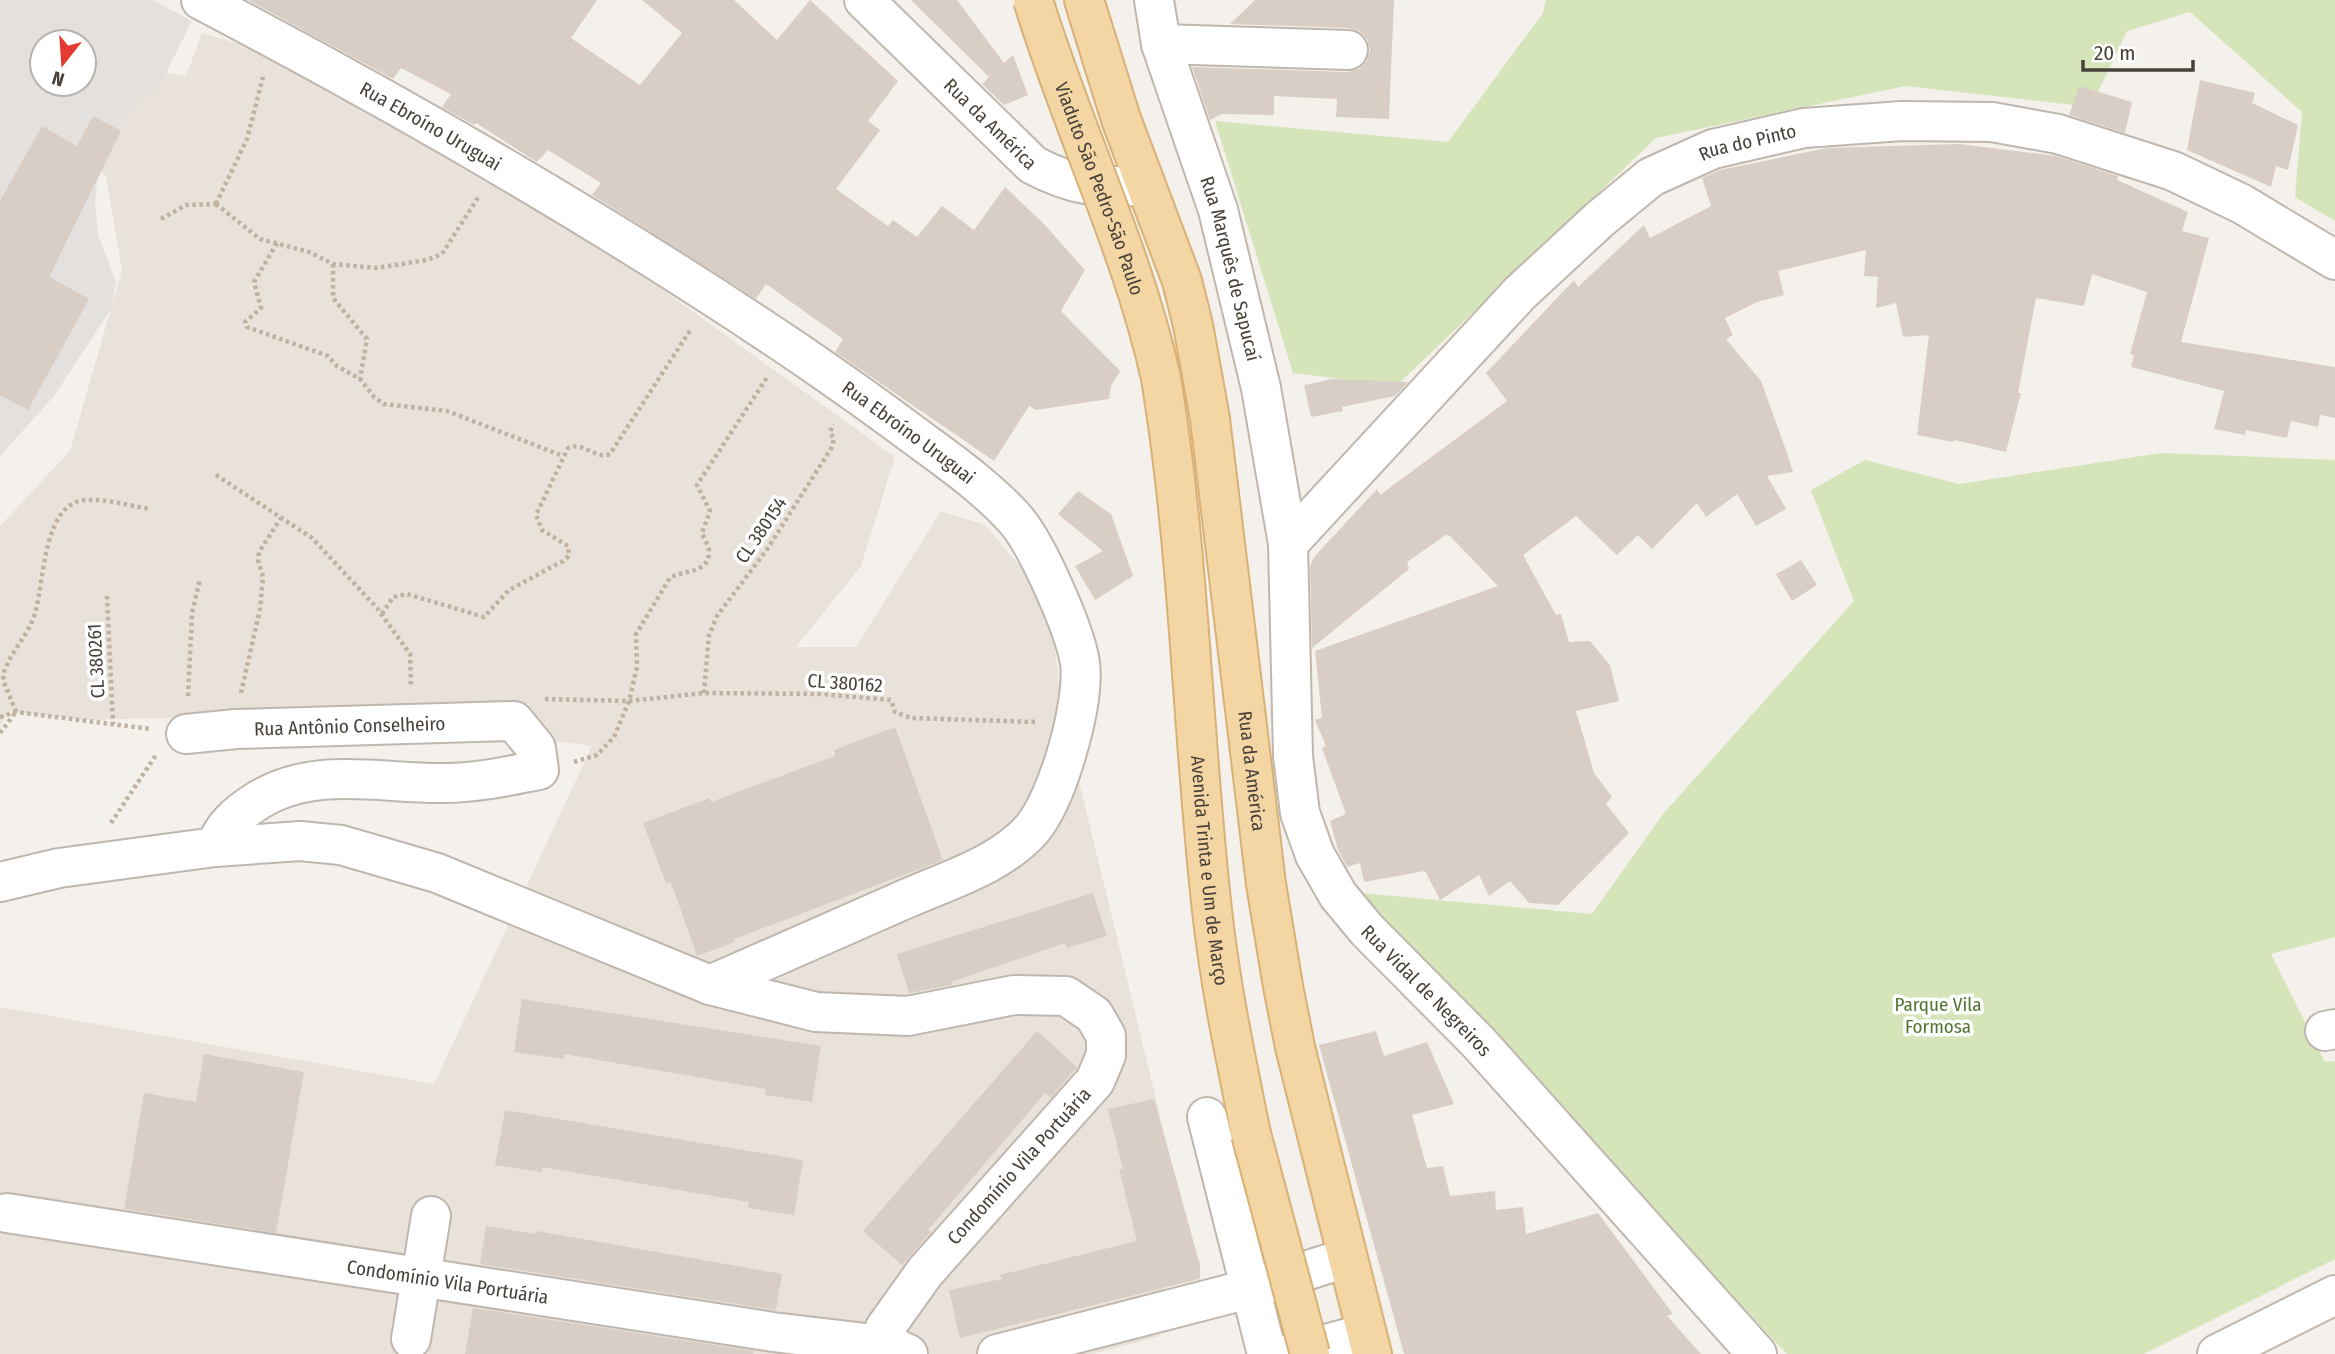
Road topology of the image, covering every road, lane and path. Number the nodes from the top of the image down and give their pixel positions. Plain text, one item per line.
1 (201, 0) edge
2 (864, 0) edge
3 (1033, 0) edge
4 (1084, 0) edge
5 (1154, 0) edge
6 (1161, 44) junction
7 (1348, 50) dead end
8 (265, 68) dead end
9 (1146, 186) junction
10 (484, 188) dead end
11 (216, 204) junction
12 (161, 219) dead end
13 (276, 243) junction
14 (2335, 260) edge
15 (333, 264) junction
16 (696, 321) dead end
17 (789, 346) junction
18 (360, 379) junction
19 (1161, 379) joint
20 (854, 391) junction
21 (563, 456) junction
22 (216, 475) dead end
23 (149, 509) dead end
24 (281, 518) junction
25 (1288, 544) junction
26 (200, 579) dead end
27 (107, 596) dead end
28 (382, 614) junction
29 (406, 647) dead end
30 (704, 693) junction
31 (629, 701) junction
32 (16, 712) junction
33 (0, 717) edge
34 (514, 721) junction
35 (1049, 723) dead end
36 (224, 731) junction
37 (0, 733) edge
38 (186, 734) joint
39 (153, 757) dead end
40 (539, 770) junction
41 (107, 828) dead end
42 (215, 847) junction
43 (0, 882) edge
44 (710, 985) junction
45 (1207, 1117) dead end
46 (7, 1213) dead end
47 (431, 1216) dead end
48 (1346, 1258) junction
49 (420, 1277) junction
50 (1249, 1289) junction
51 (2335, 1295) edge
52 (411, 1339) dead end
53 (1369, 1344) edge
54 (899, 1350) edge
55 (997, 1354) edge
56 (1267, 1354) edge
57 (1289, 1354) edge
58 (1310, 1354) edge
59 (1758, 1354) edge
60 (2217, 1354) edge

1 - 17 street, Rua Ebroíno Uruguai
2 - 9 street, Rua da América
3 - 19 main road, Viaduto São Pedro-São Paulo, bridge
4 - 9 main road, Rua da América
5 - 6 street, Rua Marquês de Sapucaí
6 - 7 street
6 - 25 street, Rua Marquês de Sapucaí
8 - 11 path
9 - 48 main road, Rua da América
10 - 15 path
11 - 12 path
11 - 13 path
13 - 15 path
13 - 18 path
14 - 25 street, Rua do Pinto
15 - 18 path
16 - 21 path
17 - 20 street, Rua Ebroíno Uruguai
17 - 31 path
18 - 21 path
19 - 58 main road, Avenida Trinta e Um de Março, bridge
20 - 30 path, CL 380154
20 - 44 street, Rua Ebroíno Uruguai
21 - 28 path
22 - 24 path
23 - 32 path
24 - 28 path
24 - 36 path
25 - 59 street, Rua Vidal de Negreiros
26 - 38 path
27 - 32 path, CL 380261
28 - 29 path
30 - 31 path, CL 380162
30 - 35 path, CL 380162
31 - 34 path, CL 380162
31 - 40 path
32 - 33 path
32 - 37 path
34 - 36 street, Rua Antônio Conselheiro
34 - 40 street
36 - 38 street, Rua Antônio Conselheiro
39 - 41 path
40 - 42 street
42 - 43 street, Condomínio Vila Portuária
42 - 44 street, Condomínio Vila Portuária
44 - 54 street, Condomínio Vila Portuária
45 - 50 street
46 - 49 street, Condomínio Vila Portuária
47 - 49 street
48 - 50 street
48 - 53 main road, Rua da América
49 - 52 street
49 - 54 street, Condomínio Vila Portuária
50 - 55 street
50 - 56 street
51 - 60 street
53 - 57 street

